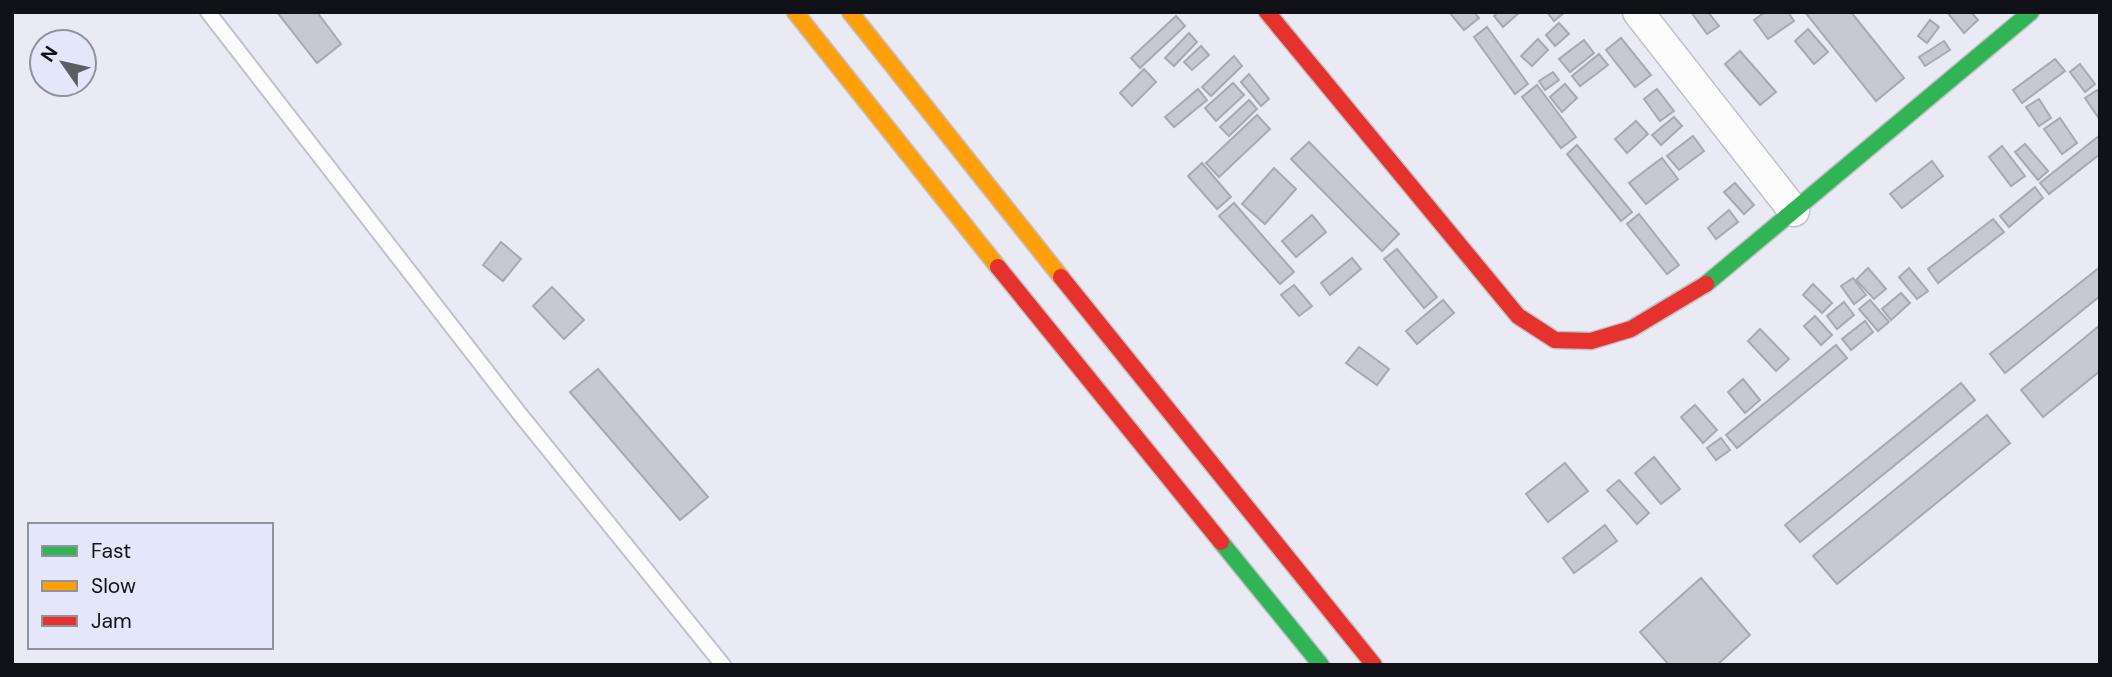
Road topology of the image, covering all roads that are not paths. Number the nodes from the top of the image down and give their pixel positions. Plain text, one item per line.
1 (208, 12) edge
2 (795, 12) edge
3 (850, 12) edge
4 (1267, 12) edge
5 (1637, 12) edge
6 (2025, 14) edge
7 (1794, 211) junction
8 (723, 665) edge
9 (1321, 665) edge
10 (1374, 665) edge

1 - 8 lane
2 - 9 street
3 - 10 street
4 - 7 street
5 - 7 street
6 - 7 street

